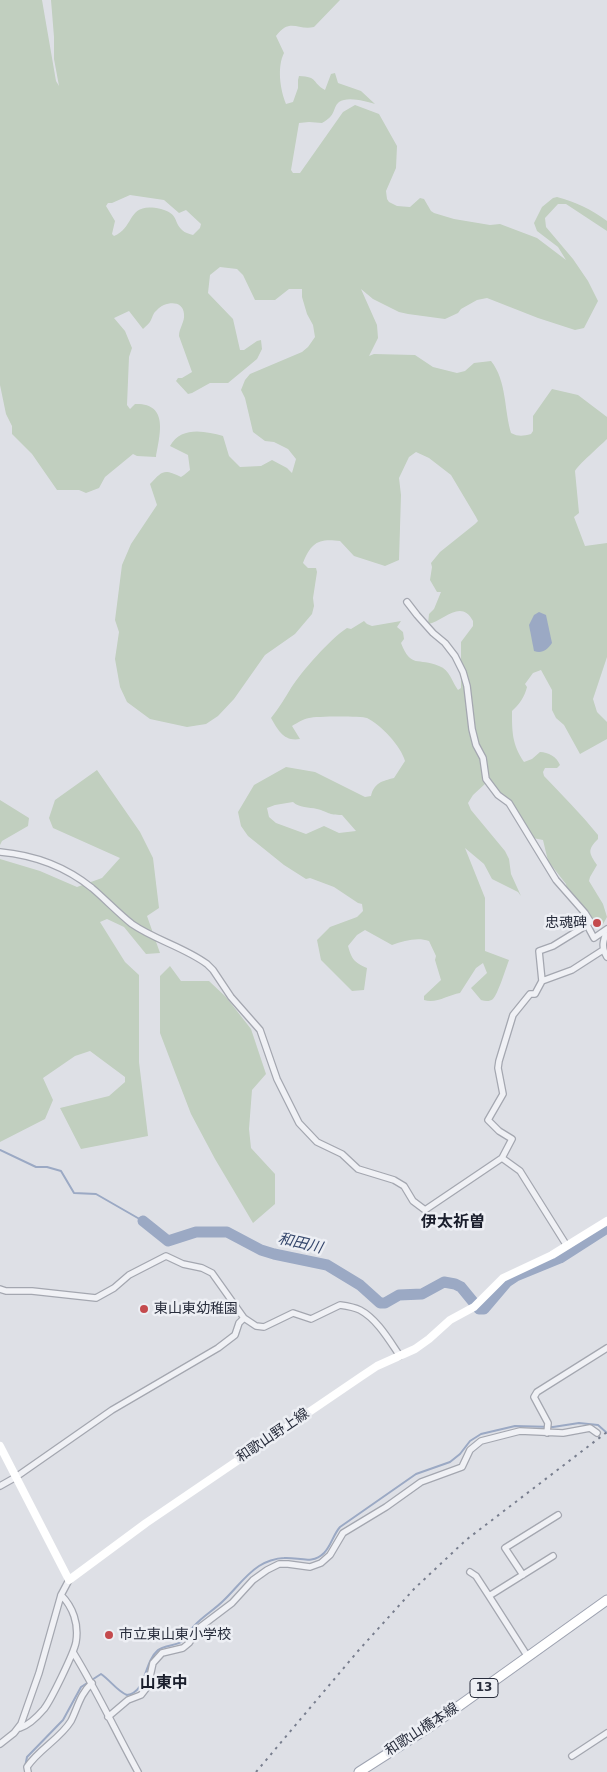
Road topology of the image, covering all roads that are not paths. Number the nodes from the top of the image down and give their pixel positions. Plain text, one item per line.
1 (407, 602) dead end
2 (0, 852) edge
3 (587, 925) junction
4 (607, 930) edge
5 (603, 950) junction
6 (607, 957) edge
7 (542, 981) junction
8 (502, 1158) junction
9 (607, 1221) edge
10 (567, 1246) junction
11 (0, 1290) edge
12 (244, 1318) junction
13 (607, 1348) edge
14 (400, 1356) junction
15 (547, 1433) junction
16 (597, 1433) dead end
17 (0, 1446) edge
18 (16, 1477) junction
19 (0, 1486) edge
20 (558, 1516) dead end
21 (553, 1556) dead end
22 (470, 1572) dead end
23 (523, 1575) junction
24 (69, 1580) junction
25 (61, 1595) junction
26 (489, 1596) junction
27 (607, 1600) edge
28 (73, 1652) junction
29 (528, 1657) junction
30 (92, 1683) junction
31 (108, 1716) junction
32 (18, 1729) junction
33 (607, 1733) edge
34 (0, 1744) edge
35 (572, 1756) dead end
36 (28, 1772) edge
37 (138, 1772) edge
38 (359, 1772) edge

1 - 3 street
2 - 8 street
3 - 4 street
3 - 7 street
4 - 5 street
5 - 6 street
5 - 7 street
7 - 8 street
8 - 10 street
9 - 10 main road, 和歌山野上線
10 - 14 main road, 和歌山野上線
11 - 12 street
12 - 14 street
12 - 18 street
13 - 15 street
14 - 24 main road, 和歌山野上線
15 - 16 street
15 - 31 street
17 - 18 main road
18 - 19 street
18 - 24 main road
20 - 23 street
21 - 23 street
22 - 26 street
23 - 26 street
24 - 25 street
25 - 28 street
25 - 32 street
26 - 29 street
27 - 29 main road, 和歌山橋本線 / 13
28 - 30 street
28 - 32 street
29 - 38 main road, 和歌山橋本線 / 13
30 - 31 street
30 - 36 street
31 - 37 street
32 - 34 street
33 - 35 street

